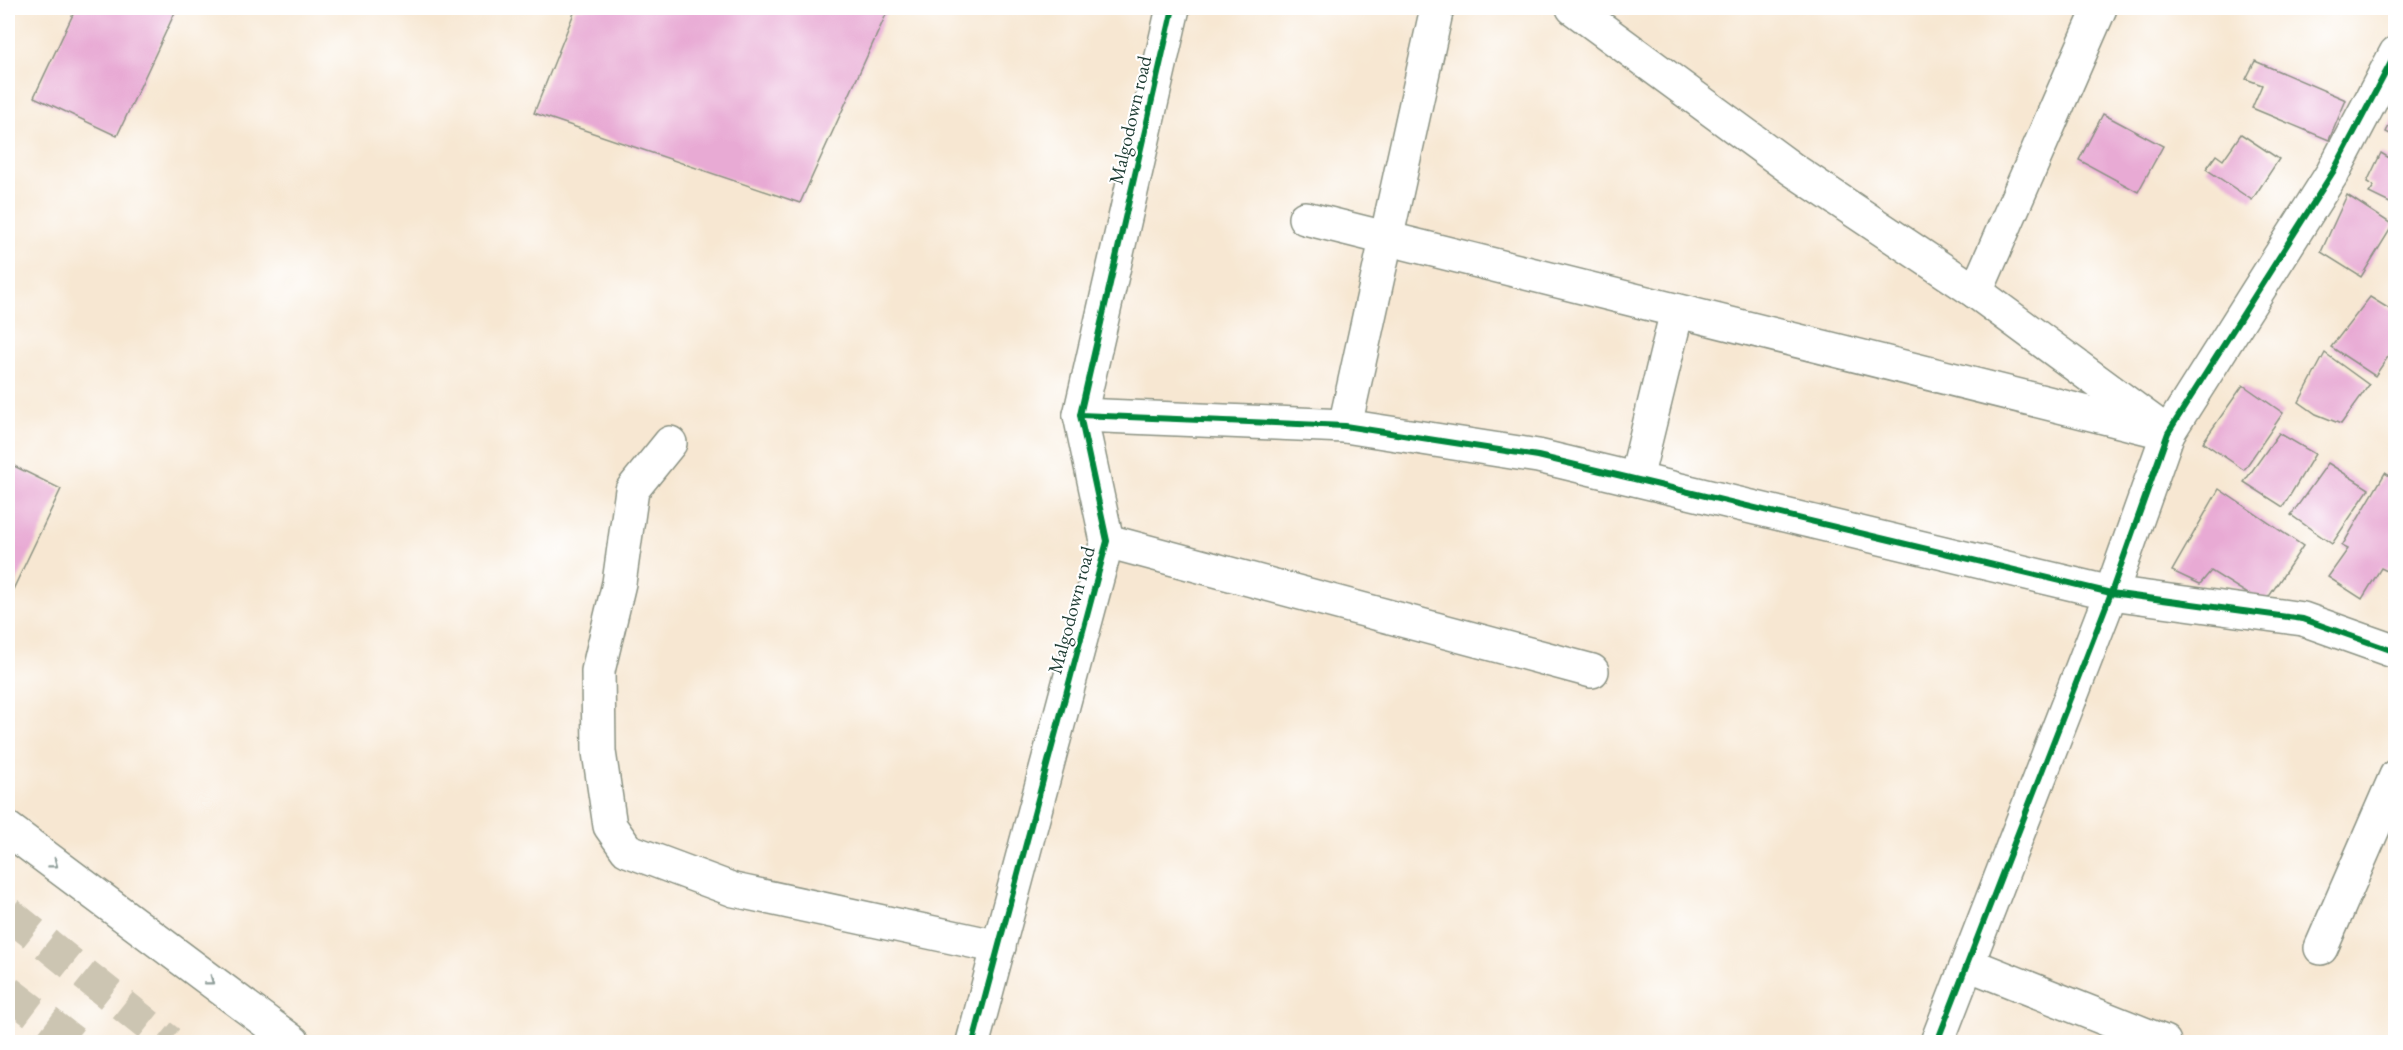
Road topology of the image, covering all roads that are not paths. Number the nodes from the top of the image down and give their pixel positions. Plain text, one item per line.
1 (1173, 8) edge
2 (1437, 8) edge
3 (1573, 8) edge
4 (2100, 8) edge
5 (2396, 53) edge
6 (1305, 218) dead end
7 (1386, 238) junction
8 (1976, 292) junction
9 (1677, 311) junction
10 (1080, 415) junction
11 (1345, 426) junction
12 (2168, 433) junction
13 (670, 443) dead end
14 (1635, 479) junction
15 (1107, 541) junction
16 (2111, 593) junction
17 (2396, 652) edge
18 (1592, 671) dead end
19 (2396, 776) edge
20 (8, 829) edge
21 (999, 947) junction
22 (2321, 948) dead end
23 (1968, 964) junction
24 (293, 1042) edge
25 (974, 1042) edge
26 (1937, 1042) edge
27 (2164, 1042) edge

1 - 10 street, Malgodown road
2 - 7 street
3 - 8 street
4 - 8 street
5 - 12 street
6 - 7 street
7 - 9 street
7 - 11 street
8 - 12 street
9 - 12 street
9 - 14 street
10 - 11 street
10 - 15 street, Malgodown road
11 - 14 street
12 - 16 street
13 - 21 street
14 - 16 street
15 - 18 street
15 - 21 street, Malgodown road
16 - 17 street
16 - 23 street
19 - 22 street
20 -> 24 street
21 - 25 street, Malgodown road
23 - 26 street
23 - 27 street

